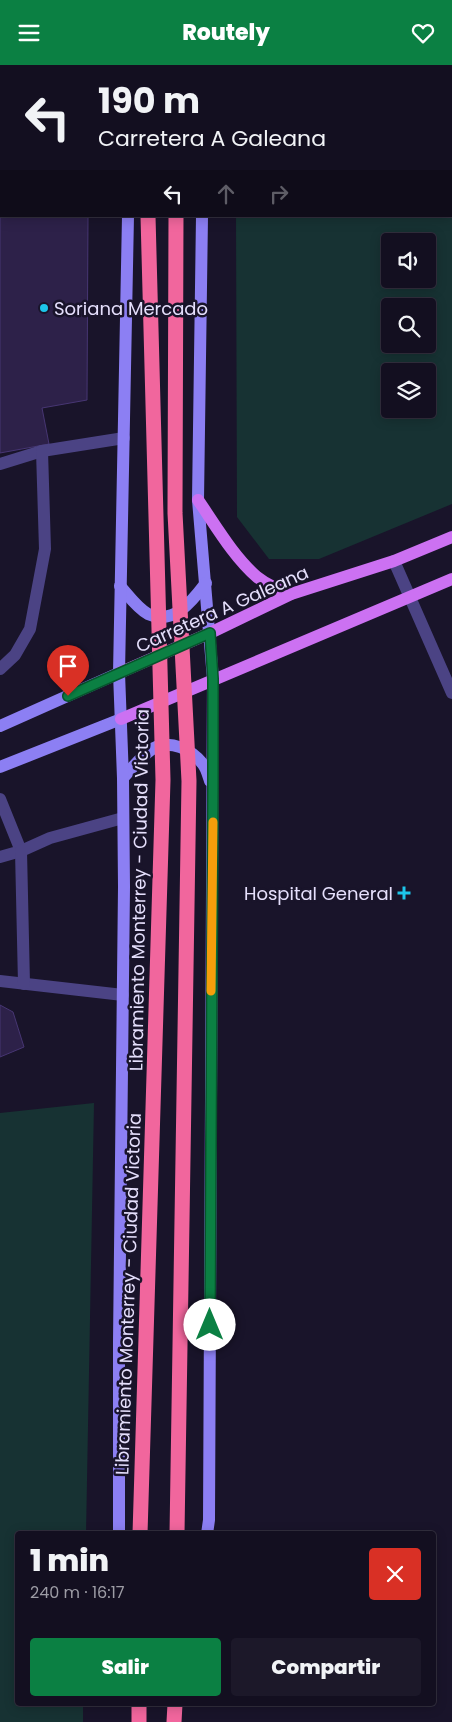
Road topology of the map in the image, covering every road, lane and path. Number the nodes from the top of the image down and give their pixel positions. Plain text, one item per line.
1 (128, 217) edge
2 (148, 217) edge
3 (176, 217) edge
4 (202, 217) edge
5 (124, 438) junction
6 (42, 451) junction
7 (0, 464) edge
8 (198, 500) junction
9 (452, 537) edge
10 (394, 561) junction
11 (452, 579) edge
12 (206, 583) junction
13 (120, 586) junction
14 (291, 594) junction
15 (410, 597) junction
16 (210, 633) junction
17 (0, 669) edge
18 (119, 673) junction
19 (213, 679) junction
20 (452, 693) edge
21 (121, 719) junction
22 (0, 725) edge
23 (0, 767) edge
24 (123, 778) junction
25 (213, 787) junction
26 (0, 799) edge
27 (123, 818) junction
28 (21, 851) junction
29 (0, 857) edge
30 (0, 981) edge
31 (24, 983) junction
32 (123, 995) junction
33 (119, 1531) edge
34 (140, 1531) edge
35 (177, 1531) edge
36 (207, 1531) edge
37 (139, 1706) edge
38 (175, 1706) edge
39 (139, 1722) edge
40 (174, 1722) edge

1 - 5 street
2 - 34 highway, Libramiento Monterrey - Ciudad Victoria, bridge
3 - 35 highway, bridge
4 - 8 street
5 - 6 lane
5 - 13 street
6 - 7 lane
6 - 17 lane
8 - 12 street
8 - 14 main road
9 - 10 main road, Carretera A Galeana
10 - 14 main road, Carretera A Galeana
10 - 15 lane
11 - 15 main road
12 - 13 street
12 - 16 street
13 - 18 street
14 - 16 main road, Carretera A Galeana
15 - 19 main road
15 - 20 lane
16 - 18 main road, Carretera A Galeana
16 - 19 street
18 - 21 street
18 - 22 street
19 - 21 main road
19 - 25 street
21 - 23 street
21 - 24 street
24 - 25 street
24 - 27 street
25 - 36 street
26 - 28 lane
27 - 28 lane
27 - 32 street
28 - 29 lane
28 - 31 lane
30 - 31 lane
31 - 32 lane
32 - 33 street
37 - 39 highway
38 - 40 highway

